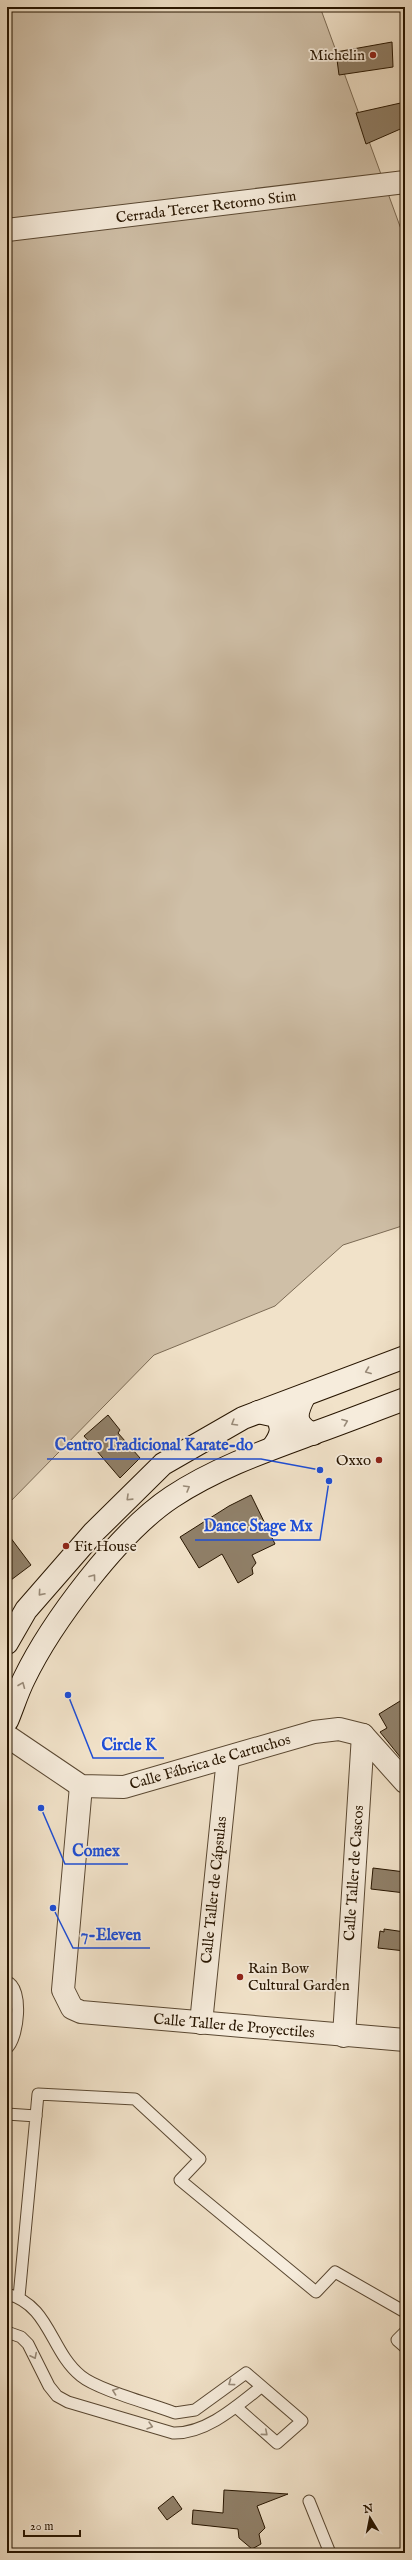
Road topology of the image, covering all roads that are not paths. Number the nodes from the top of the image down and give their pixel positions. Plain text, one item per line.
1 (405, 182) edge
2 (7, 230) edge
3 (405, 1357) edge
4 (305, 1395) junction
5 (405, 1399) edge
6 (258, 1412) junction
7 (313, 1434) junction
8 (273, 1447) junction
9 (7, 1643) edge
10 (7, 1721) edge
11 (363, 1735) junction
12 (7, 1736) edge
13 (228, 1758) junction
14 (405, 1782) edge
15 (81, 1786) junction
16 (7, 1982) edge
17 (201, 2023) junction
18 (344, 2036) junction
19 (405, 2040) edge
20 (7, 2048) edge
21 (7, 2114) edge
22 (36, 2116) junction
23 (7, 2294) edge
24 (19, 2297) junction
25 (405, 2312) edge
26 (7, 2332) edge
27 (405, 2332) edge
28 (405, 2347) edge
29 (261, 2387) junction
30 (236, 2407) junction
31 (309, 2501) dead end
32 (330, 2553) edge

1 - 2 street, Cerrada Tercer Retorno Stim
3 -> 4 street
4 - 6 street
4 - 7 street
7 -> 5 street
6 - 8 street
6 -> 9 street
7 - 8 street
10 -> 8 street
11 - 13 street, Calle Fábrica de Cartuchos
11 - 14 street
11 - 18 street, Calle Taller de Cascos
12 - 15 street
13 - 15 street, Calle Fábrica de Cartuchos
13 - 17 street, Calle Taller de Cápsulas
15 - 17 street, Calle Taller de Proyectiles
16 - 20 lane
17 - 18 street, Calle Taller de Proyectiles
18 - 19 street, Calle Taller de Proyectiles
21 - 22 lane
22 - 24 lane
22 - 25 lane
23 - 24 lane
29 -> 24 lane
26 -> 30 lane
27 - 28 lane
29 - 30 lane
30 -> 29 lane
31 - 32 lane

